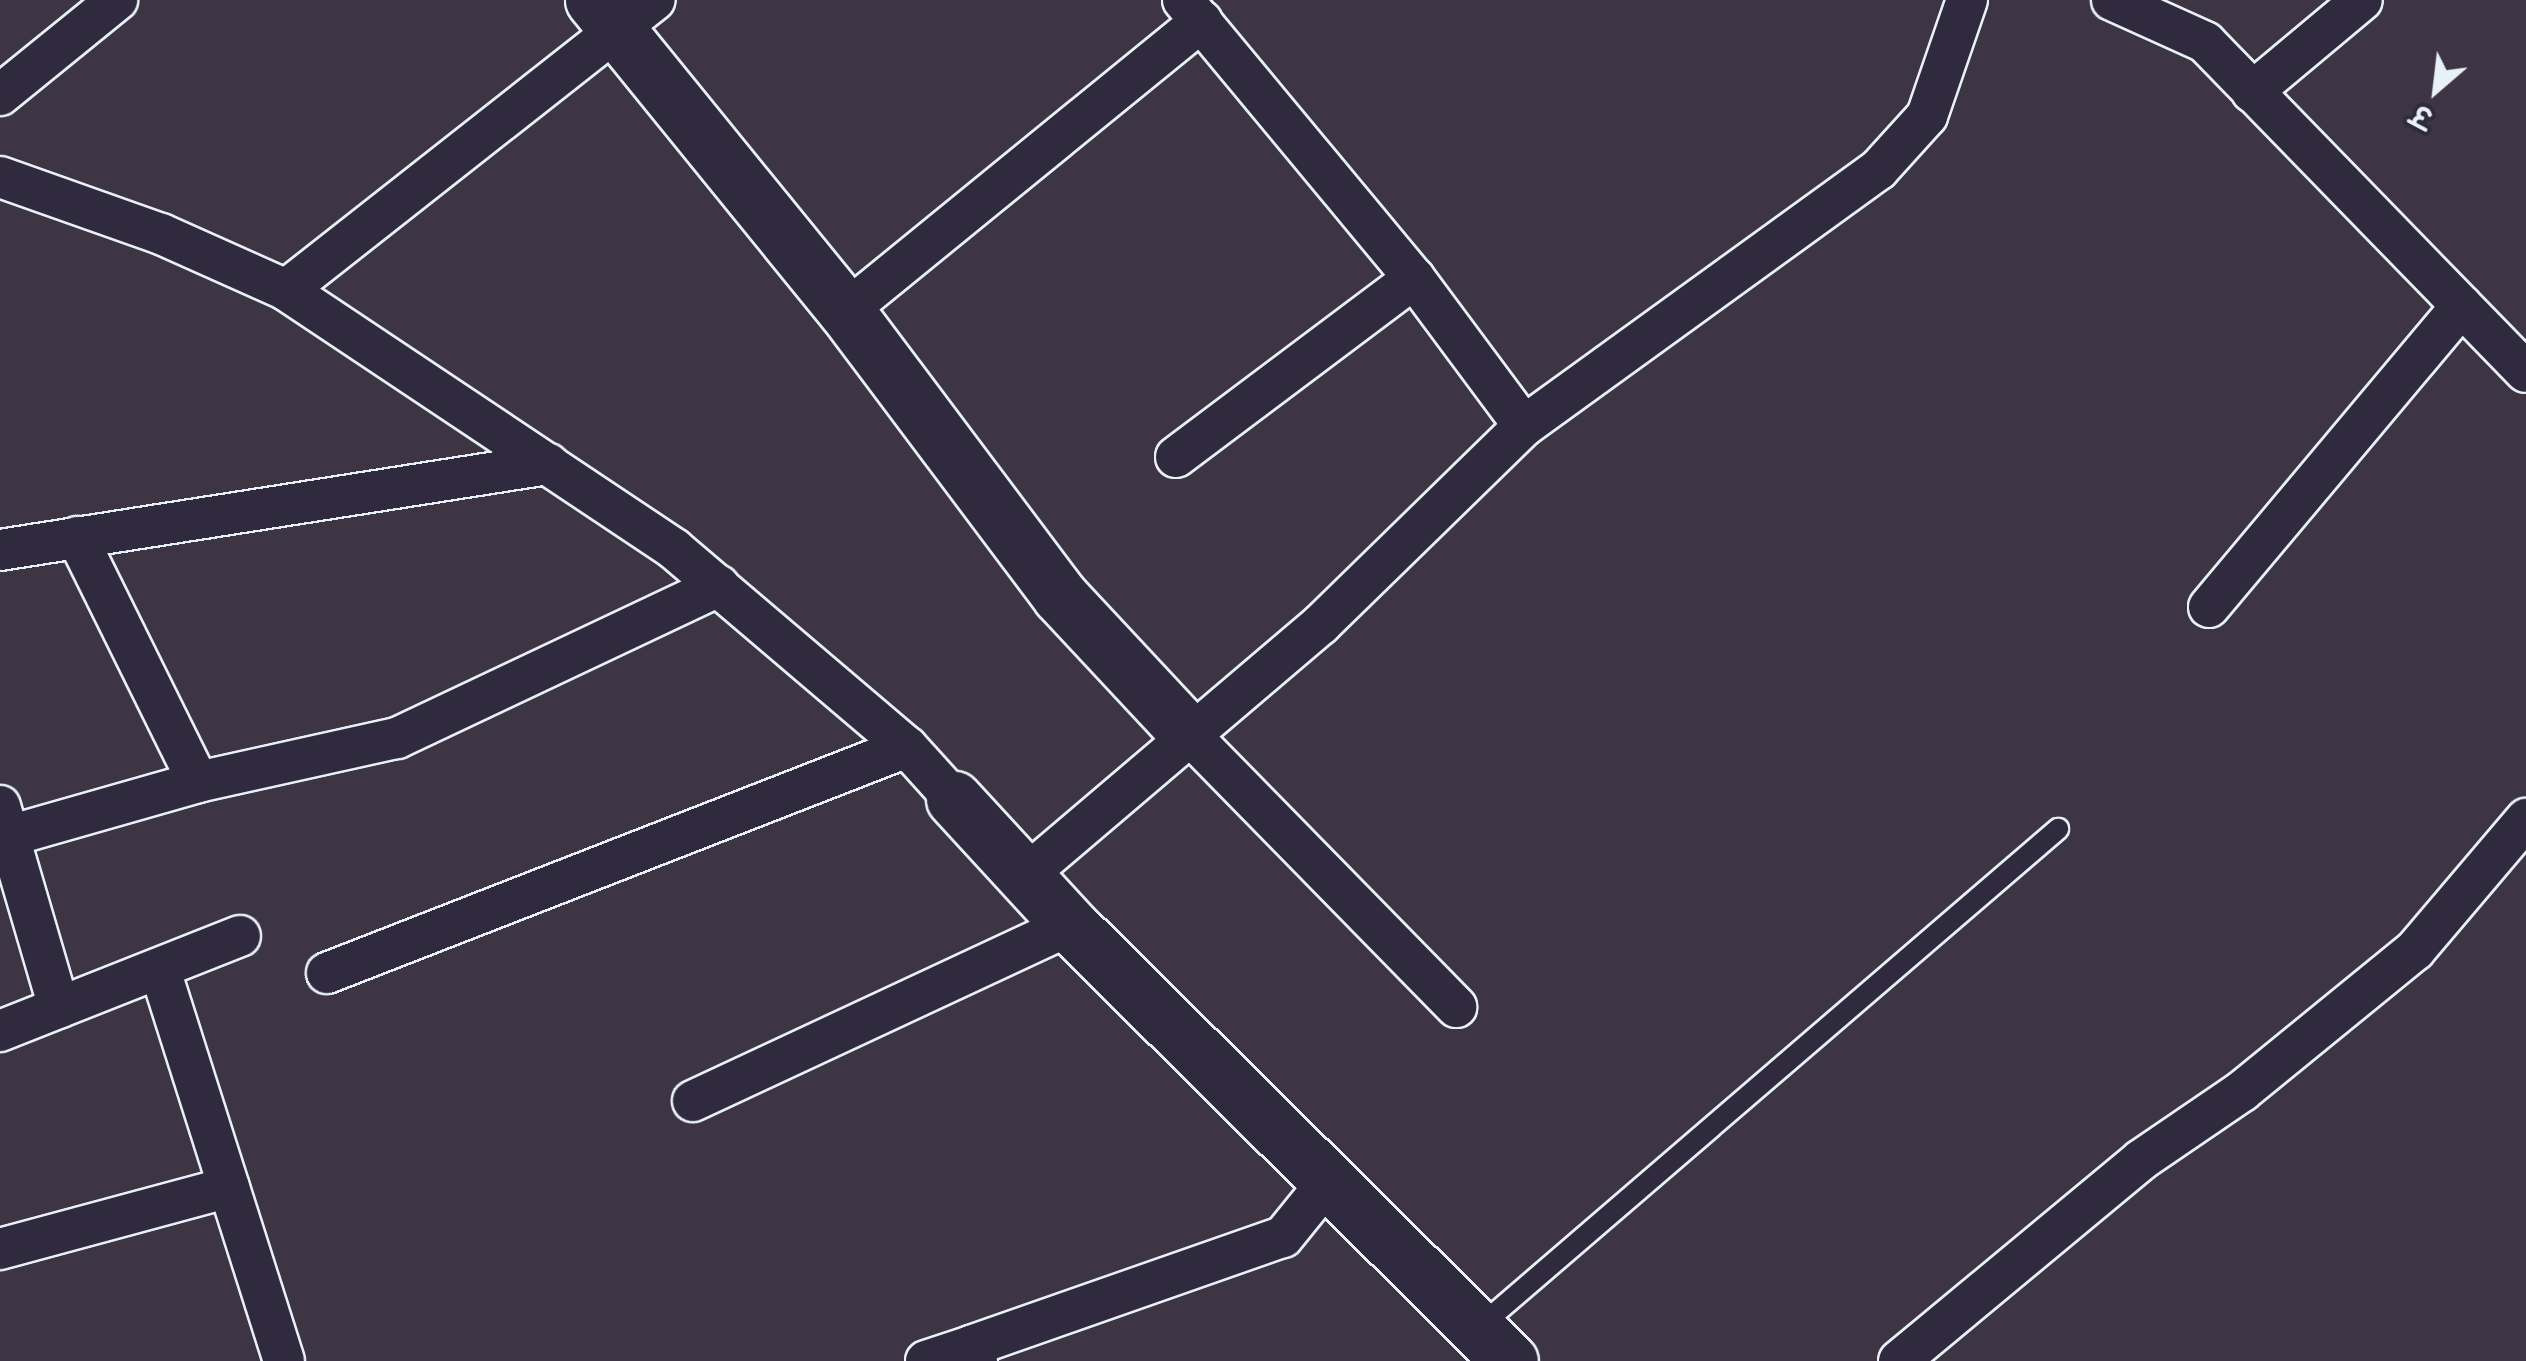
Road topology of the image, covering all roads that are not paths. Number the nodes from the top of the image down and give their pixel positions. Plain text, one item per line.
1 (117, 0) edge
2 (1968, 0) edge
3 (2112, 0) edge
4 (2362, 0) edge
5 (622, 10) edge
6 (1192, 10) edge
7 (2193, 17) edge
8 (2252, 92) junction
9 (0, 95) edge
10 (0, 177) edge
11 (1414, 278) junction
12 (286, 290) junction
13 (2462, 306) junction
14 (846, 311) junction
15 (2526, 372) edge
16 (1524, 426) junction
17 (1176, 457) dead end
18 (548, 464) junction
19 (77, 537) junction
20 (0, 550) edge
21 (719, 586) junction
22 (2209, 607) dead end
23 (1187, 732) junction
24 (906, 747) junction
25 (198, 782) junction
26 (954, 799) joint
27 (2526, 820) edge
28 (4, 821) edge
29 (2058, 829) dead end
30 (1025, 876) junction
31 (1070, 925) junction
32 (240, 936) dead end
33 (160, 970) junction
34 (327, 973) dead end
35 (59, 1008) junction
36 (1456, 1008) dead end
37 (0, 1031) edge
38 (694, 1101) dead end
39 (1330, 1179) junction
40 (229, 1187) junction
41 (0, 1248) edge
42 (1494, 1345) edge
43 (974, 1354) edge
44 (284, 1361) edge
45 (926, 1361) edge
46 (1900, 1361) edge

1 - 9 street
2 - 16 street
3 - 7 street
4 - 8 street
5 - 12 street
5 - 14 street
6 - 11 street
6 - 14 street
7 - 8 street
8 - 13 street
10 - 12 street
11 - 16 street
11 - 17 street
12 - 18 street
13 - 15 street
13 - 22 street
14 - 23 street
16 - 23 street
18 - 19 street
18 - 21 street
19 - 20 street
19 - 25 street
21 - 24 street
21 - 25 street
23 - 30 street
23 - 36 street
24 - 26 street
24 - 34 street
25 - 28 street
26 - 30 street
27 - 46 street
28 - 35 street
29 - 42 lane
30 - 31 street
31 - 38 street
31 - 39 street
32 - 33 street
33 - 35 street
33 - 40 street
35 - 37 street
39 - 42 street
39 - 43 street
40 - 41 street
40 - 44 street
43 - 45 street

